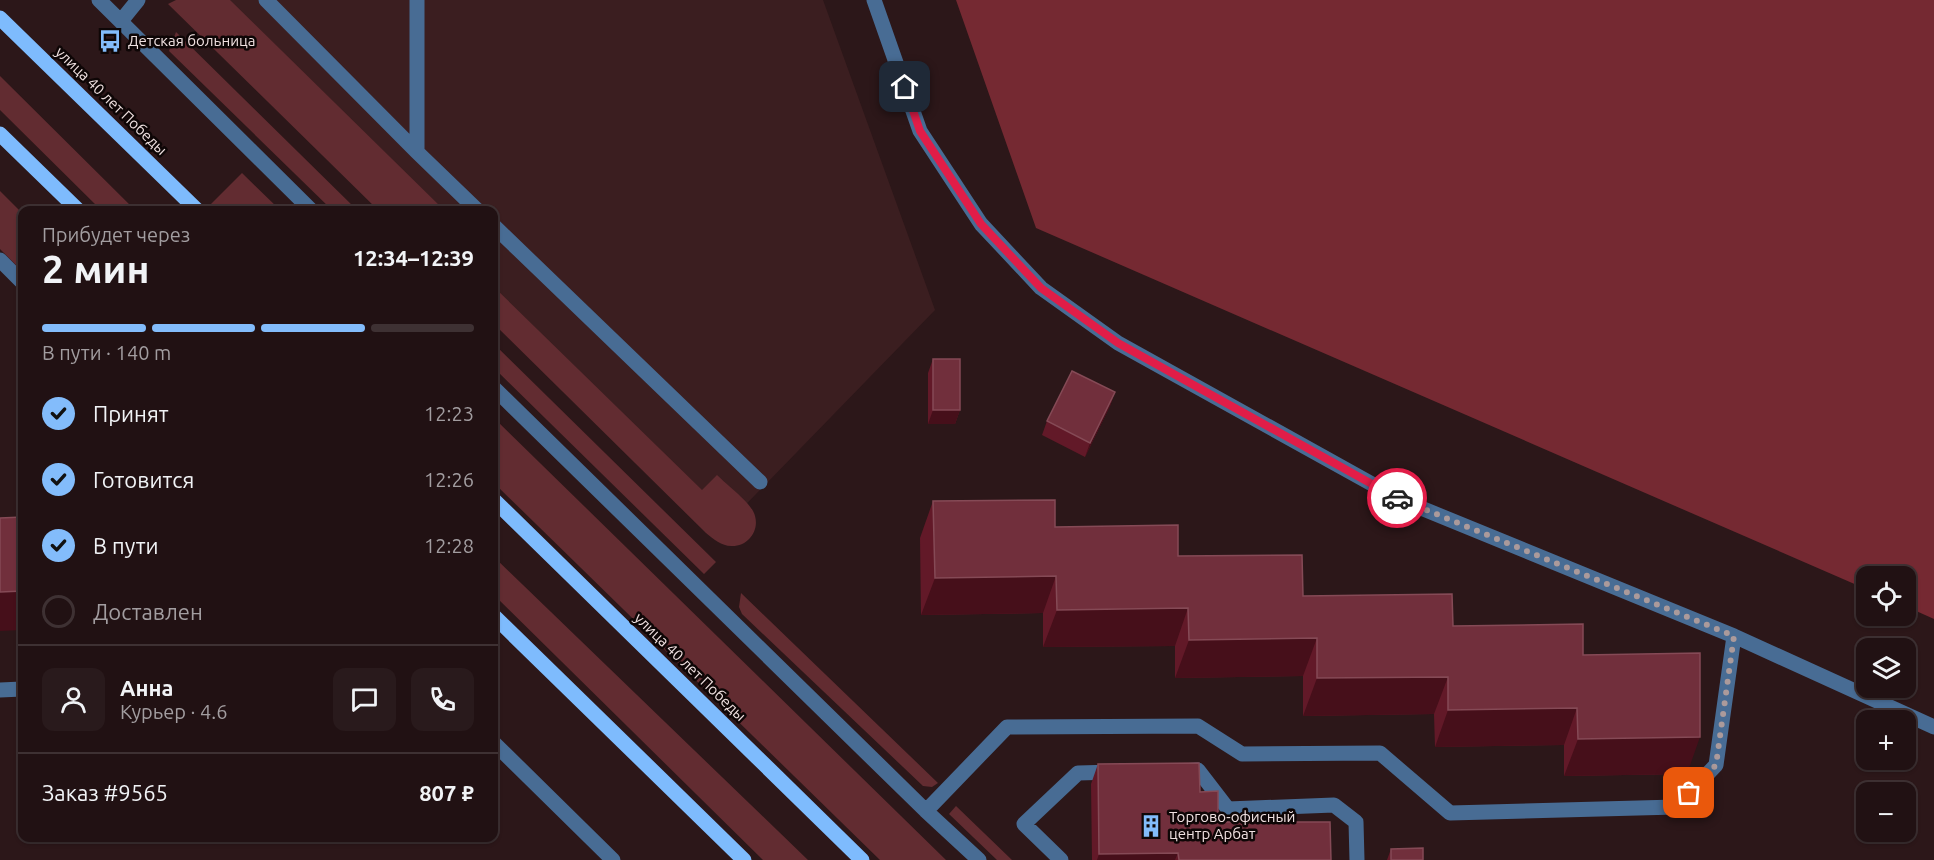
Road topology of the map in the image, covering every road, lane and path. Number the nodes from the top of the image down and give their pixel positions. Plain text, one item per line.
1 (99, 0) edge
2 (138, 0) edge
3 (266, 0) edge
4 (417, 0) edge
5 (874, 0) edge
6 (0, 18) edge
7 (121, 21) junction
8 (0, 134) edge
9 (417, 152) junction
10 (74, 206) edge
11 (193, 206) edge
12 (307, 206) edge
13 (473, 206) edge
14 (498, 230) edge
15 (0, 260) edge
16 (18, 278) edge
17 (498, 392) edge
18 (760, 482) dead end
19 (498, 504) edge
20 (498, 620) edge
21 (1734, 636) junction
22 (18, 689) edge
23 (0, 690) edge
24 (1934, 727) edge
25 (498, 747) edge
26 (1162, 771) edge
27 (1126, 772) edge
28 (926, 811) junction
29 (613, 860) edge
30 (744, 860) edge
31 (862, 860) edge
32 (979, 860) edge
33 (1061, 860) edge
34 (1357, 860) edge

1 - 7 street
2 - 7 street
3 - 9 street
4 - 9 street
5 - 21 street
6 - 11 main road, улица 40 лет Победы
7 - 12 street
8 - 10 main road
9 - 13 street
14 - 18 street
15 - 16 street
17 - 28 street
19 - 31 main road, улица 40 лет Победы
20 - 30 main road
21 - 24 street
21 - 28 street
22 - 23 street
25 - 29 street
26 - 34 street
27 - 33 street
28 - 32 street

